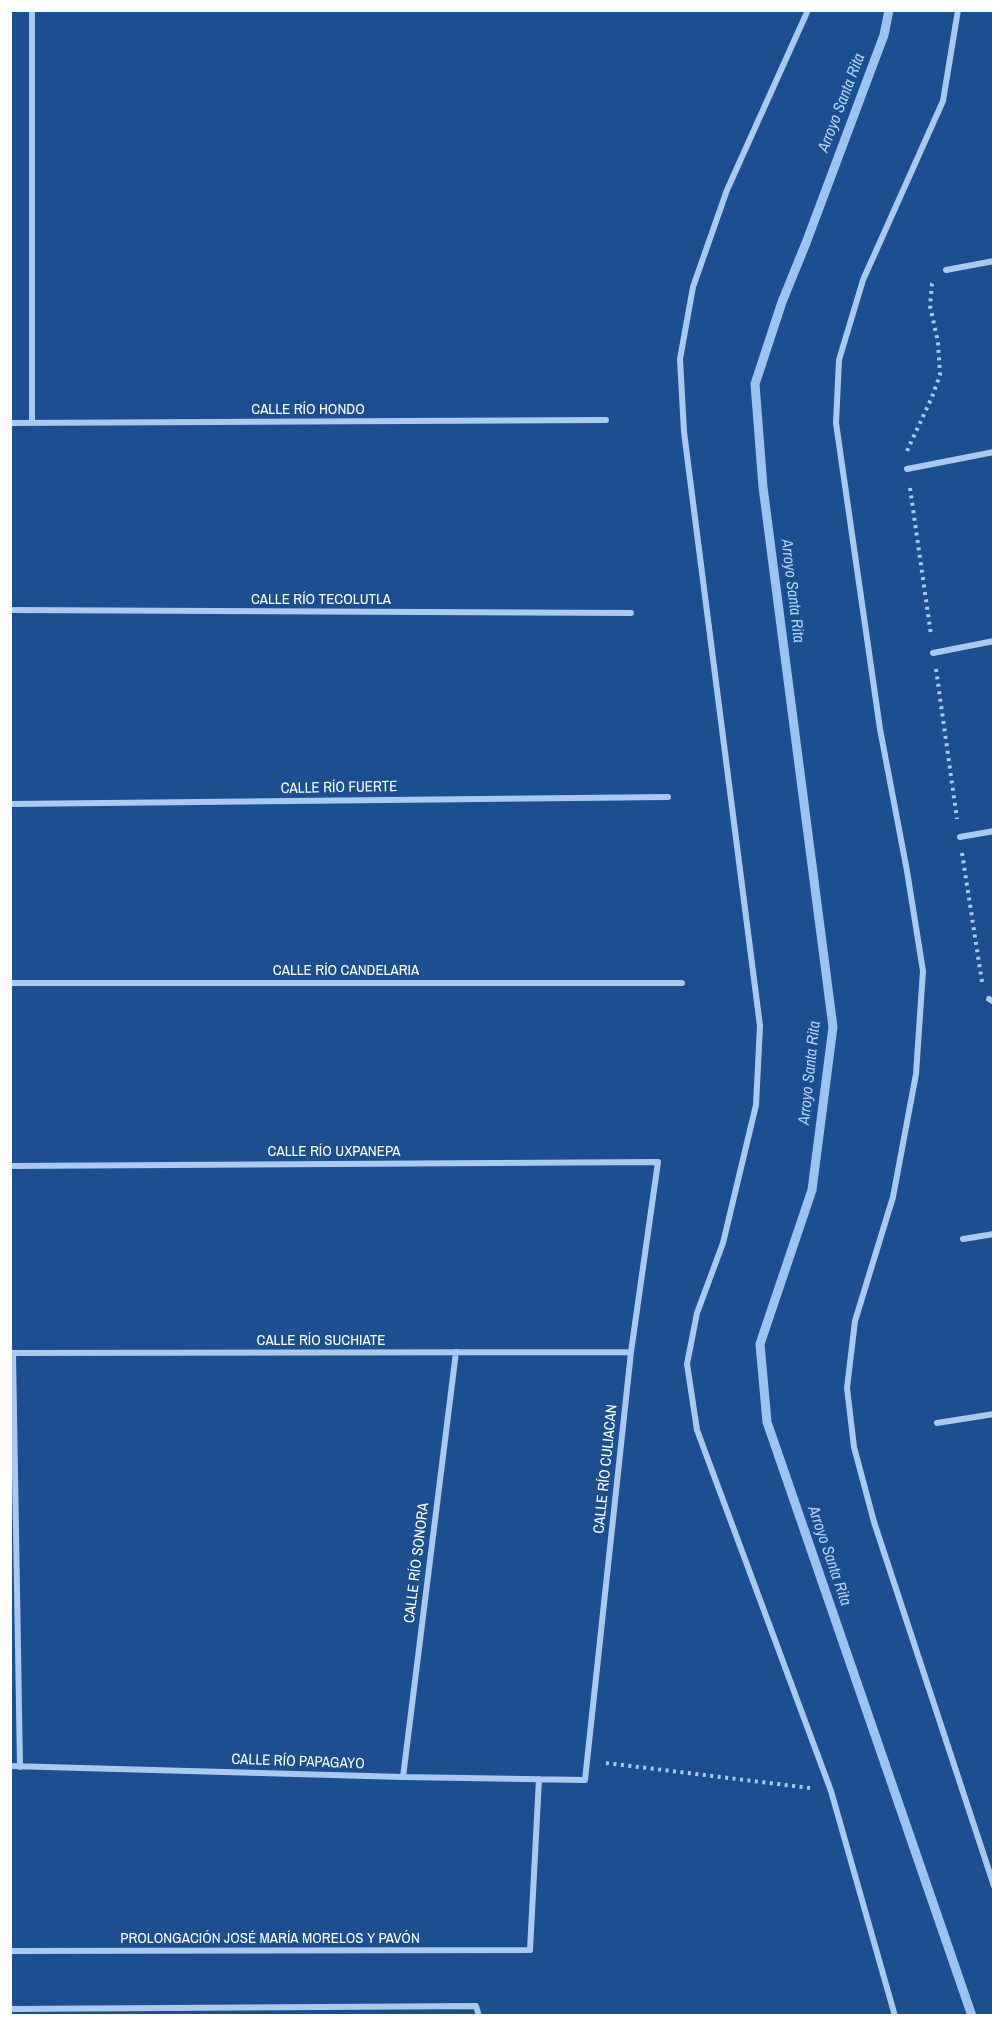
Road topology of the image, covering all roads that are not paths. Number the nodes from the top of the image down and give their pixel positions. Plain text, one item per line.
1 (32, 10) edge
2 (808, 10) edge
3 (958, 10) edge
4 (993, 261) edge
5 (946, 270) dead end
6 (606, 420) dead end
7 (10, 423) edge
8 (32, 423) junction
9 (993, 452) edge
10 (907, 469) dead end
11 (10, 610) edge
12 (631, 613) dead end
13 (993, 641) edge
14 (933, 653) dead end
15 (668, 797) dead end
16 (10, 804) edge
17 (993, 831) edge
18 (960, 837) dead end
19 (10, 983) edge
20 (682, 983) dead end
21 (658, 1162) joint
22 (10, 1166) edge
23 (993, 1234) edge
24 (963, 1239) dead end
25 (631, 1352) junction
26 (12, 1353) edge
27 (456, 1353) junction
28 (993, 1414) edge
29 (937, 1423) dead end
30 (10, 1767) edge
31 (20, 1767) junction
32 (403, 1777) junction
33 (539, 1779) junction
34 (585, 1780) joint
35 (993, 1886) edge
36 (10, 1951) edge
37 (10, 2009) edge
38 (479, 2016) edge
39 (895, 2016) edge

1 - 8 street
2 - 39 street
3 - 35 street
4 - 5 street
6 - 8 street, CALLE RÍO HONDO
7 - 8 street, CALLE RÍO HONDO
9 - 10 street
11 - 12 street, CALLE RÍO TECOLUTLA
13 - 14 street
15 - 16 street, CALLE RÍO FUERTE
17 - 18 street
19 - 20 street, CALLE RÍO CANDELARIA
21 - 22 street, CALLE RÍO UXPANEPA
21 - 25 street, CALLE RÍO CULIACAN
23 - 24 street
25 - 27 street, CALLE RÍO SUCHIATE
25 - 34 street, CALLE RÍO CULIACAN
26 - 27 street, CALLE RÍO SUCHIATE
26 - 31 street
27 - 32 street, CALLE RÍO SONORA
28 - 29 street
30 - 31 street, CALLE RÍO PAPAGAYO
31 - 32 street, CALLE RÍO PAPAGAYO
32 - 33 street, CALLE RÍO PAPAGAYO
33 - 34 street, CALLE RÍO PAPAGAYO
33 - 36 street, PROLONGACIÓN JOSÉ MARÍA MORELOS Y PAVÓN
37 - 38 street

